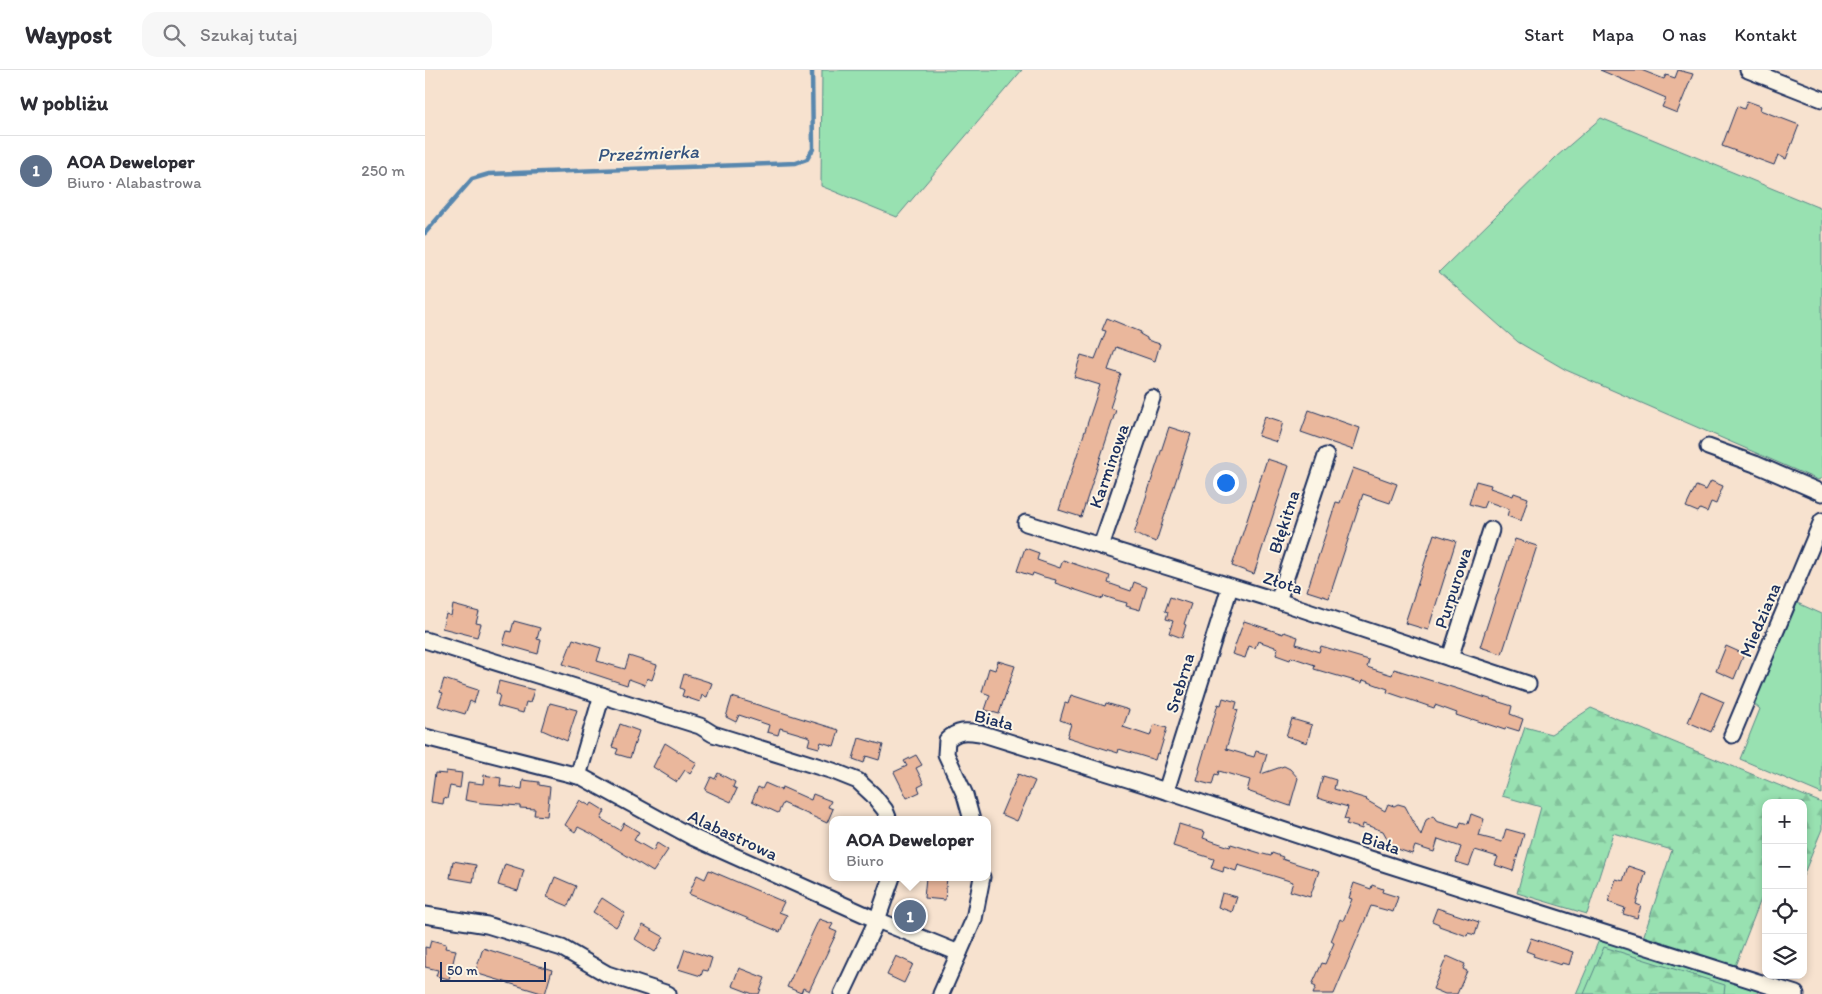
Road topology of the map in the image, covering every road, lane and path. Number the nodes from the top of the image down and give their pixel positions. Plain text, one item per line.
1 (1748, 70) edge
2 (1822, 99) edge
3 (1152, 398) dead end
4 (1708, 447) dead end
5 (1325, 456) dead end
6 (1822, 493) edge
7 (1822, 521) edge
8 (1026, 523) dead end
9 (1491, 530) dead end
10 (1101, 546) junction
11 (1229, 587) junction
12 (1278, 600) junction
13 (425, 640) edge
14 (1450, 658) junction
15 (1528, 684) dead end
16 (602, 695) junction
17 (1732, 735) dead end
18 (425, 737) edge
19 (578, 776) junction
20 (1166, 791) junction
21 (887, 816) edge
22 (971, 816) edge
23 (891, 881) edge
24 (981, 881) edge
25 (425, 915) edge
26 (877, 920) junction
27 (959, 953) junction
28 (668, 994) edge
29 (842, 994) edge
30 (941, 994) edge
31 (1796, 994) edge

1 - 2 street
3 - 10 street, Karminowa
4 - 6 street
5 - 12 street, Błękitna
7 - 17 street, Miedziana
8 - 10 street, Złota
9 - 14 street, Purpurowa
10 - 11 street, Złota
11 - 12 street, Złota
11 - 20 street, Srebrna
12 - 14 street, Złota
13 - 16 street
14 - 15 street, Złota
16 - 19 street
16 - 21 street
18 - 19 street, Alabastrowa
19 - 26 street, Alabastrowa
20 - 22 street, Biała
20 - 31 street, Biała
23 - 26 street
24 - 27 street
25 - 28 street
26 - 27 street, Alabastrowa
26 - 29 street
27 - 30 street

